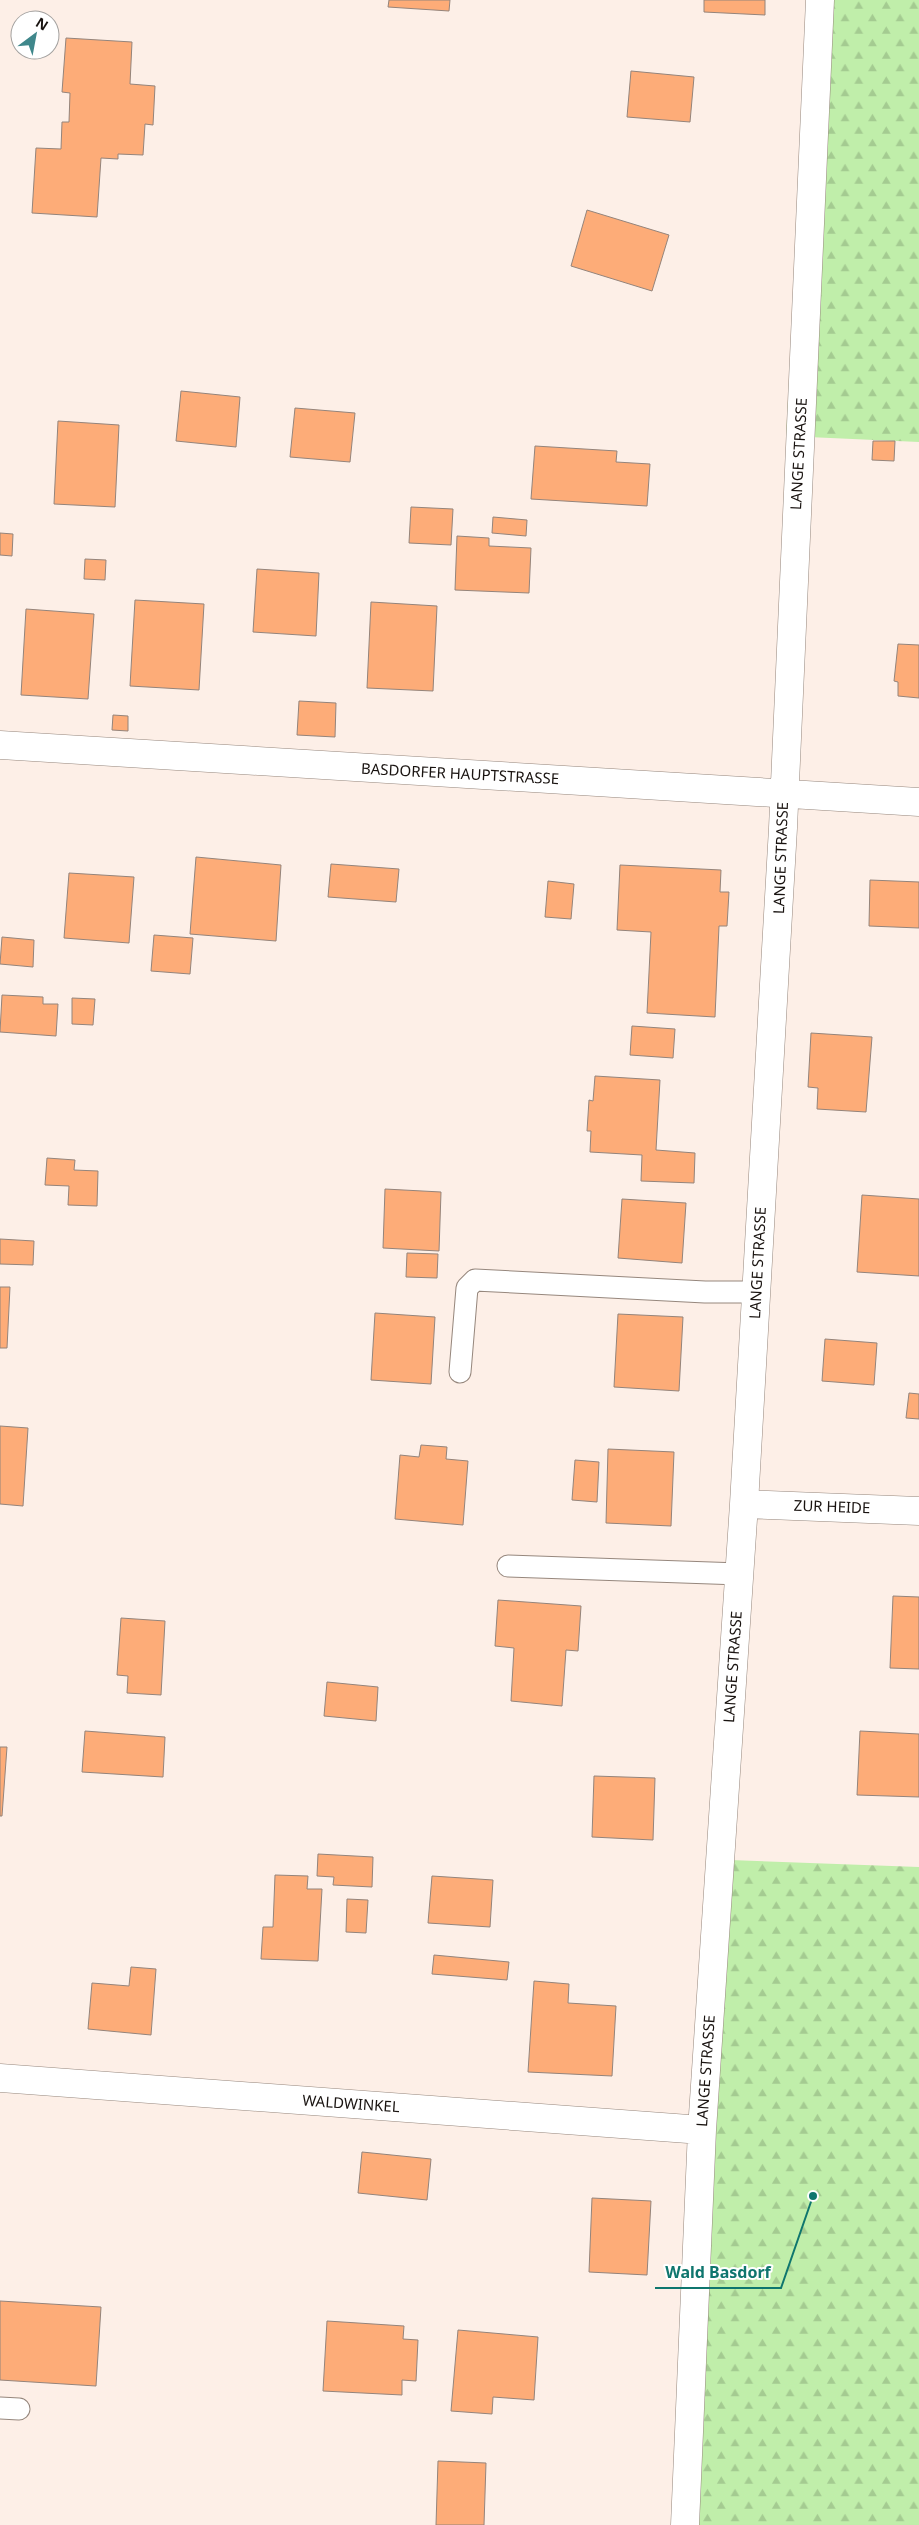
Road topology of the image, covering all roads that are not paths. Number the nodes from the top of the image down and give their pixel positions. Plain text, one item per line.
1 (820, 0) edge
2 (0, 745) edge
3 (783, 793) junction
4 (919, 802) edge
5 (757, 1292) junction
6 (460, 1372) dead end
7 (744, 1504) junction
8 (919, 1511) edge
9 (508, 1566) dead end
10 (740, 1574) junction
11 (0, 2078) edge
12 (702, 2130) junction
13 (685, 2525) edge

1 - 3 street, LANGE STRASSE
2 - 3 street, BASDORFER HAUPTSTRASSE
3 - 4 street, BASDORFER HAUPTSTRASSE
3 - 5 street, LANGE STRASSE
5 - 6 lane
5 - 7 street, LANGE STRASSE
7 - 8 street, ZUR HEIDE
7 - 10 street, LANGE STRASSE
9 - 10 lane
10 - 12 street, LANGE STRASSE
11 - 12 street, WALDWINKEL
12 - 13 street, LANGE STRASSE

